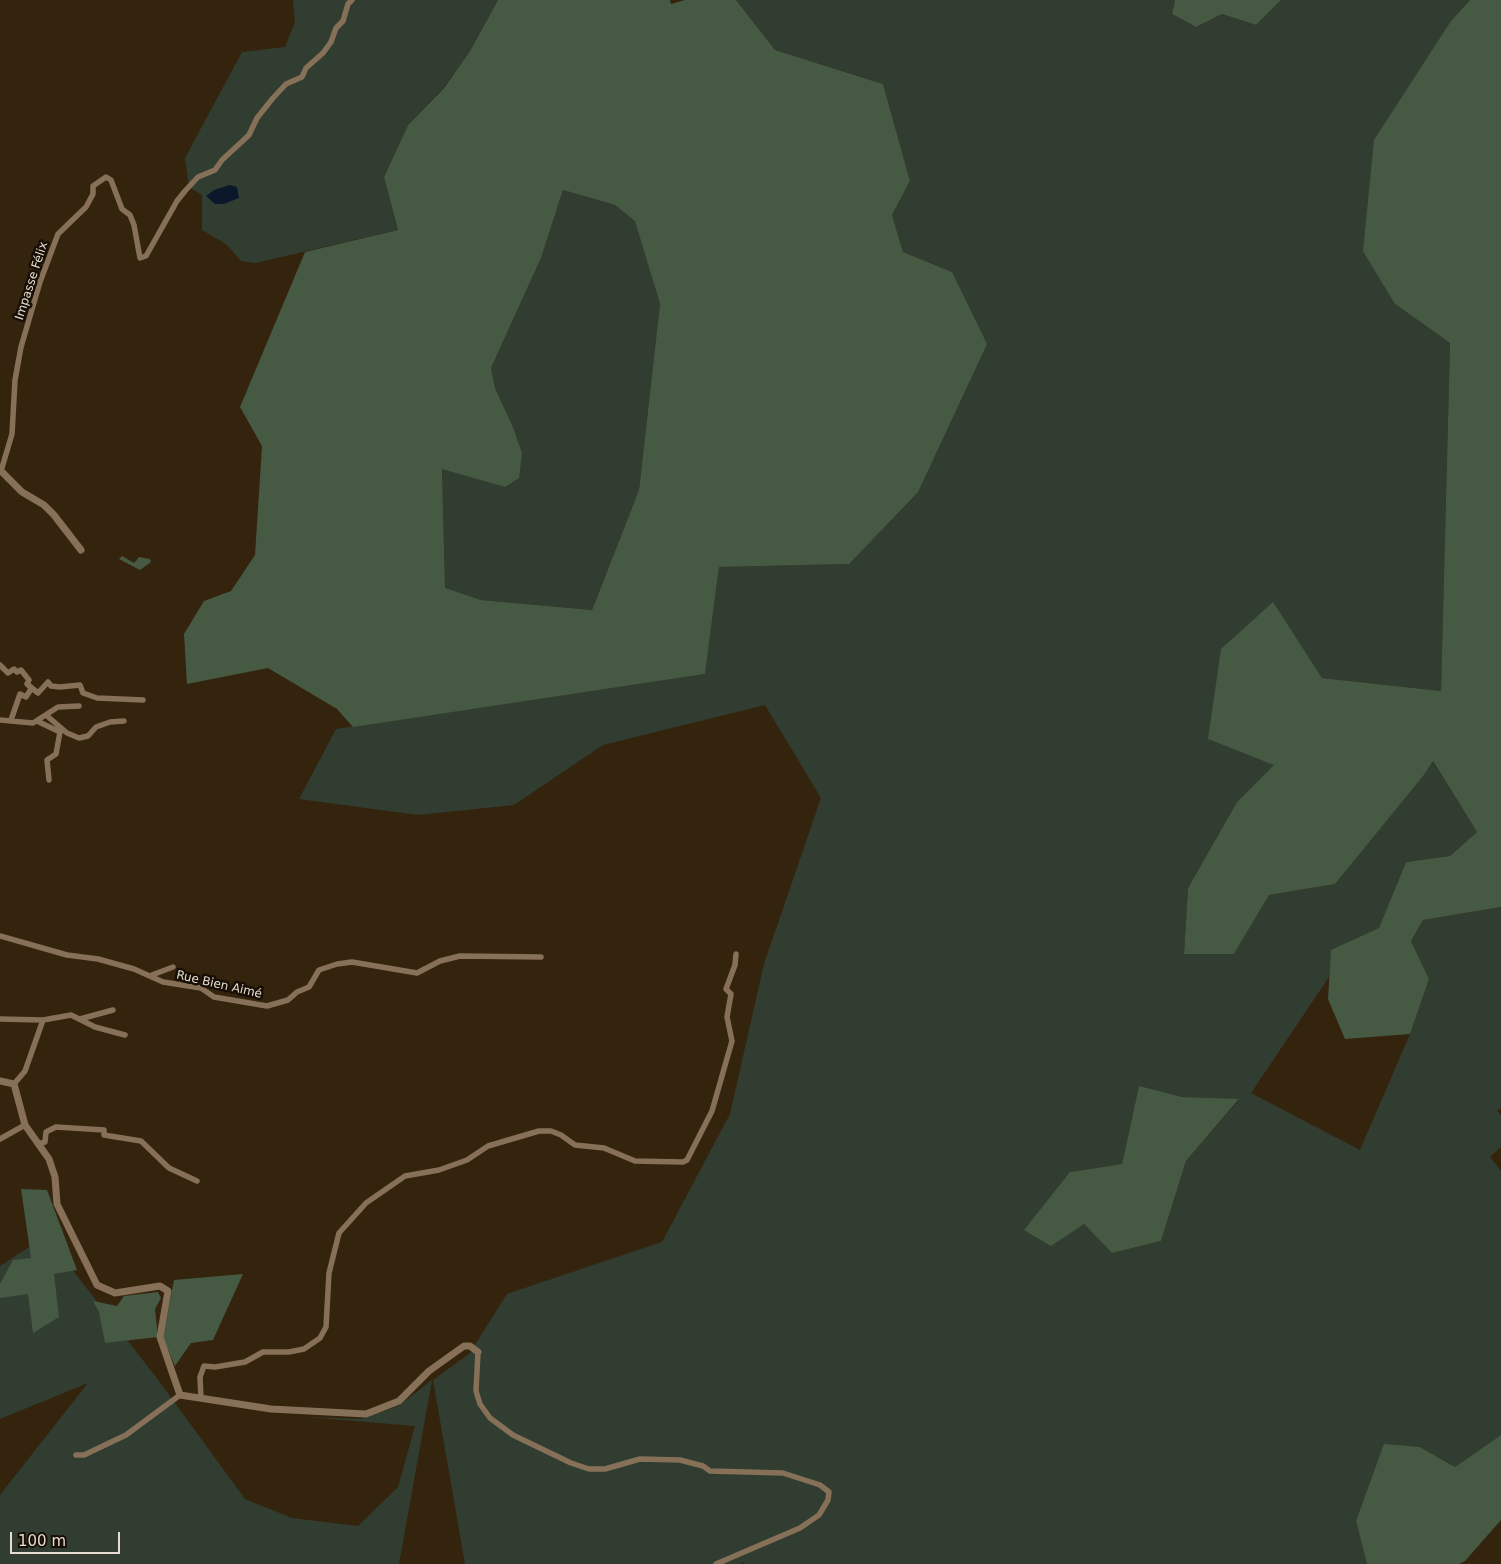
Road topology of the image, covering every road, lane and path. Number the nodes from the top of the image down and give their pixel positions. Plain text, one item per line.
1 (352, 0) edge
2 (1, 471) edge
3 (81, 550) dead end
4 (0, 665) edge
5 (31, 688) junction
6 (143, 700) dead end
7 (79, 706) dead end
8 (46, 715) junction
9 (0, 720) edge
10 (11, 720) junction
11 (39, 720) junction
12 (124, 721) dead end
13 (49, 780) dead end
14 (0, 936) edge
15 (736, 954) dead end
16 (541, 957) dead end
17 (173, 967) dead end
18 (152, 975) junction
19 (113, 1010) dead end
20 (0, 1019) edge
21 (80, 1019) junction
22 (43, 1020) junction
23 (125, 1035) dead end
24 (0, 1081) edge
25 (14, 1084) junction
26 (25, 1125) junction
27 (0, 1139) edge
28 (38, 1144) junction
29 (197, 1181) dead end
30 (478, 1352) joint
31 (180, 1395) junction
32 (201, 1398) junction
33 (76, 1455) dead end
34 (716, 1564) edge

1 - 2 street, Impasse Félix
2 - 3 street
4 - 5 street
5 - 6 street
5 - 10 street
7 - 8 street
8 - 11 street
8 - 12 street
9 - 10 street
10 - 11 street
11 - 13 street
14 - 18 street, Rue Bien Aimé
15 - 32 street
16 - 18 street, Rue Bien Aimé
17 - 18 street
19 - 21 street
20 - 22 street
21 - 22 street
21 - 23 street
22 - 25 street
24 - 25 street
25 - 26 street
26 - 27 street
26 - 28 street
28 - 29 street
28 - 31 street
30 - 32 street
30 - 34 street
31 - 32 street
31 - 33 street

